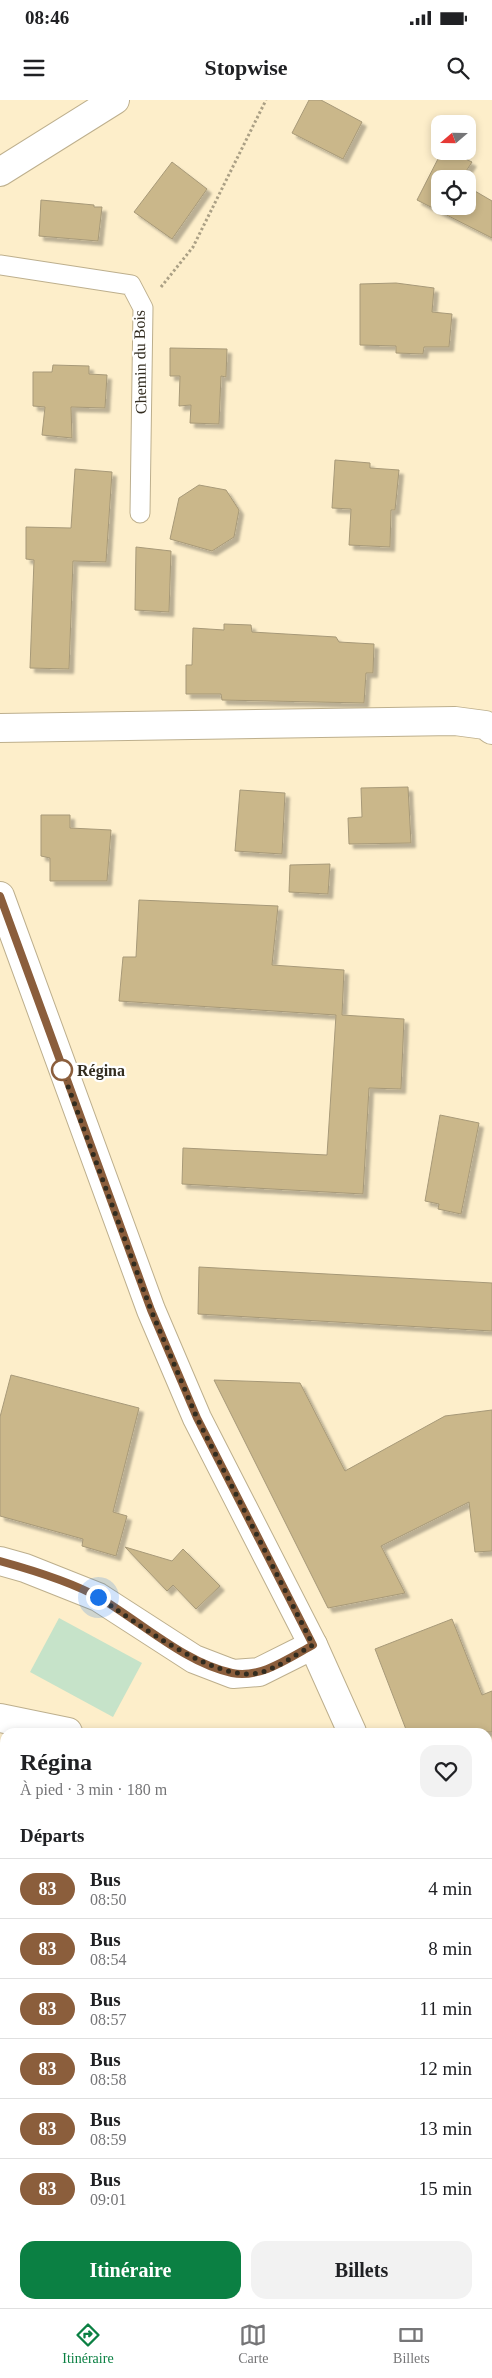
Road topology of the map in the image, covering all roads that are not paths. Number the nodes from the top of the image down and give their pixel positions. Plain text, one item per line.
1 (115, 100) edge
2 (0, 172) edge
3 (0, 265) edge
4 (140, 513) dead end
5 (0, 728) edge
6 (492, 730) edge
7 (0, 896) edge
8 (0, 1561) edge
9 (313, 1645) junction
10 (0, 1718) edge
11 (49, 1728) edge
12 (350, 1728) edge

1 - 2 street
3 - 4 lane, Chemin du Bois
5 - 6 street
7 - 9 street
8 - 9 street
9 - 12 street
10 - 11 street

